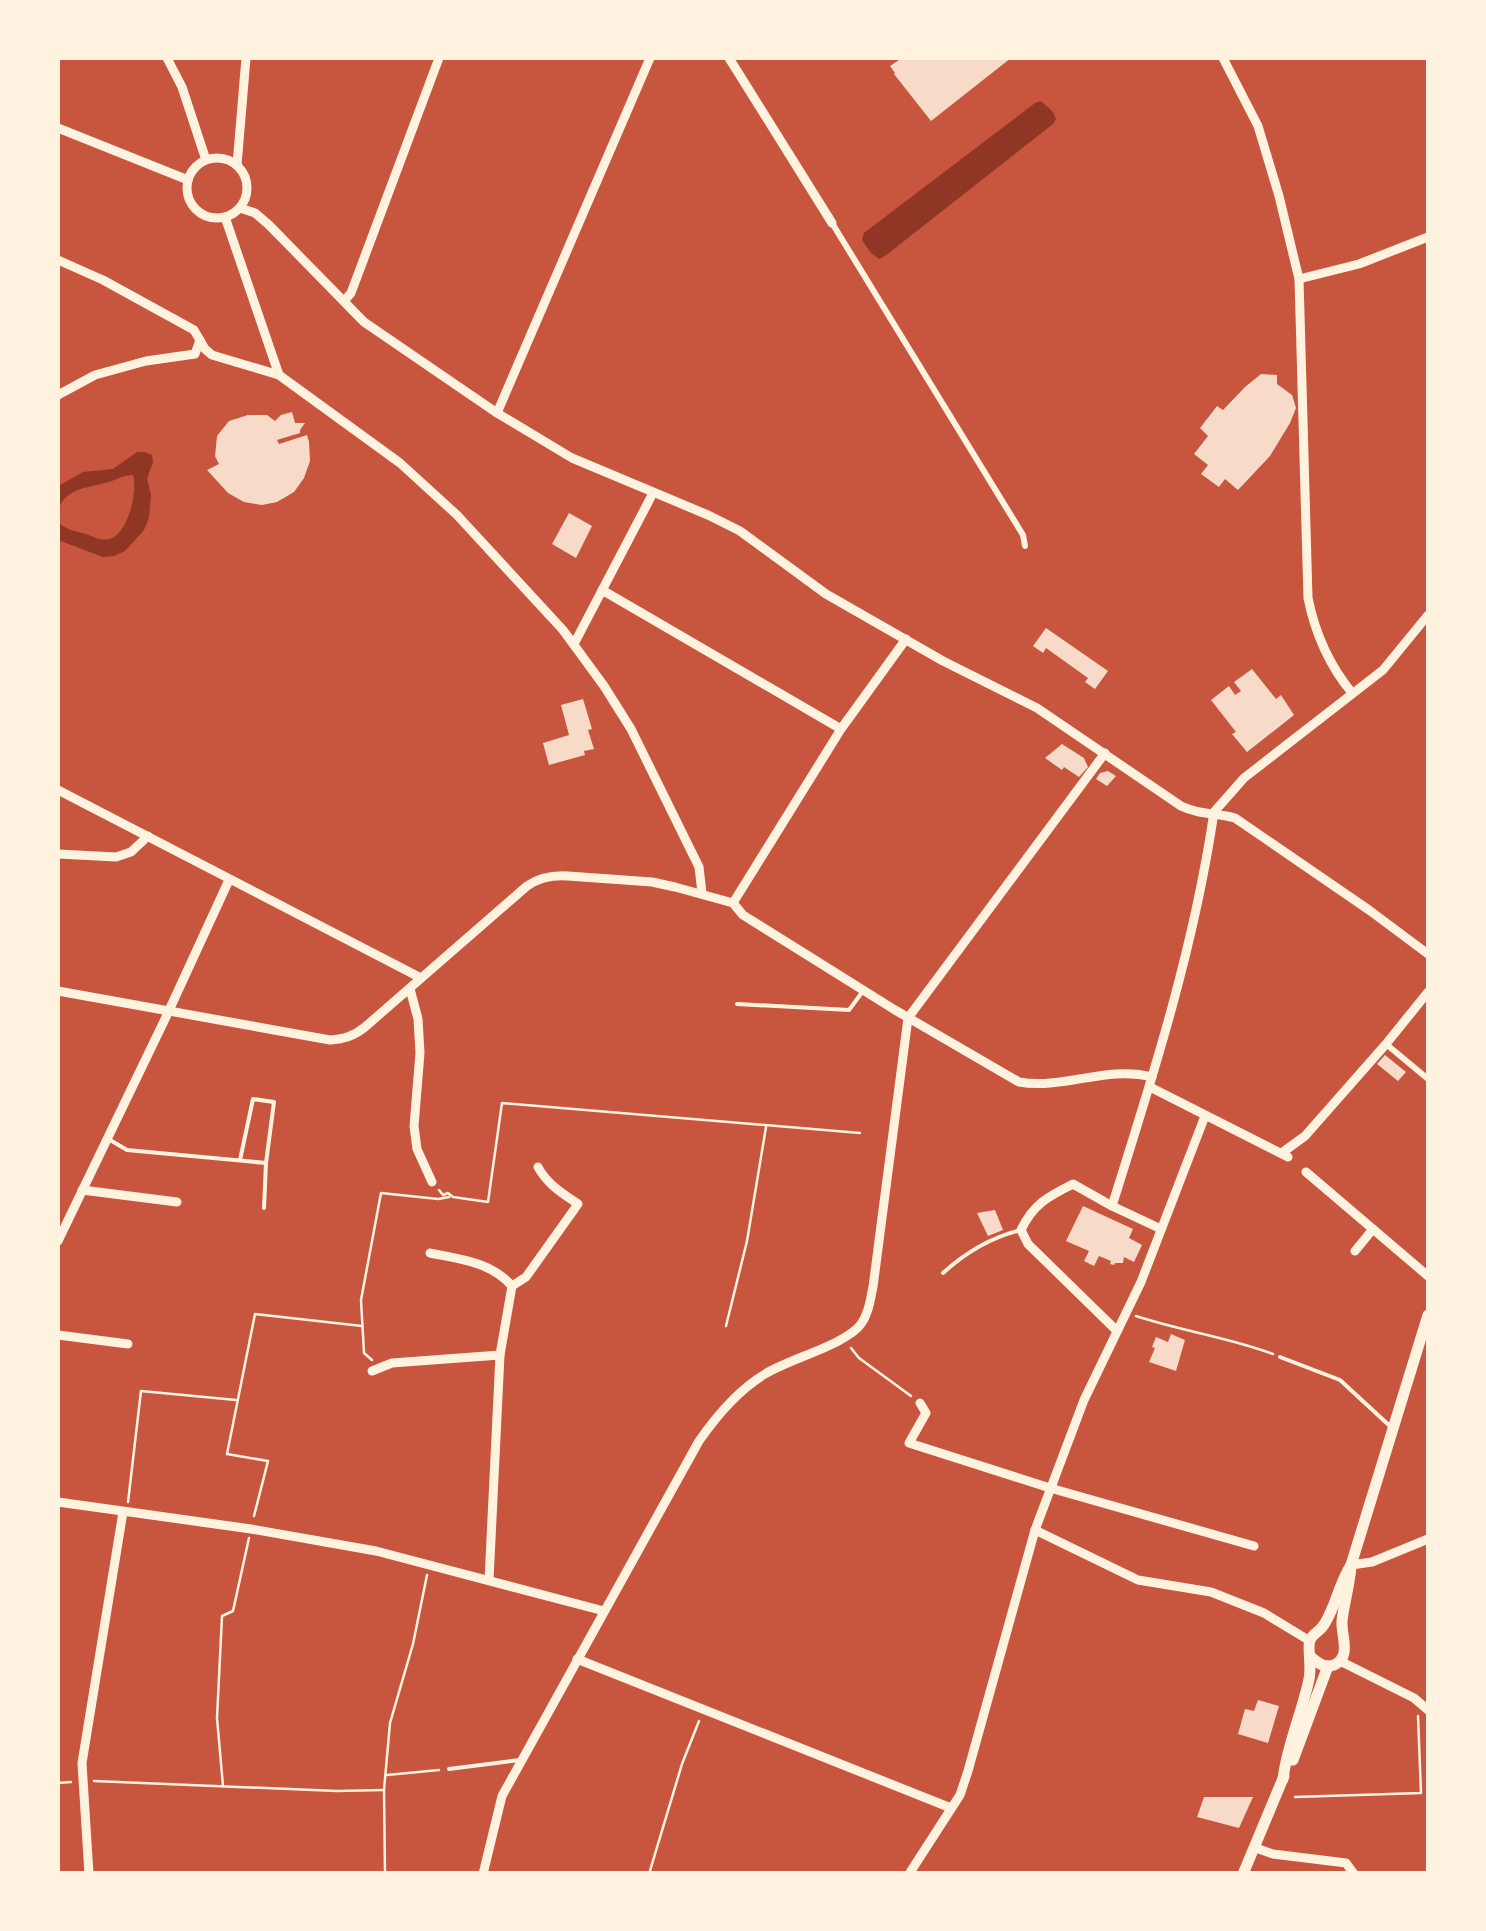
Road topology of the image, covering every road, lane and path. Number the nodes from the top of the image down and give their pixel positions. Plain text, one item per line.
1 (167, 58) edge
2 (246, 58) edge
3 (439, 58) edge
4 (650, 58) edge
5 (729, 58) edge
6 (1223, 58) edge
7 (58, 128) edge
8 (206, 160) junction
9 (237, 165) junction
10 (188, 180) junction
11 (240, 208) junction
12 (225, 217) junction
13 (832, 223) joint
14 (1428, 237) edge
15 (58, 260) edge
16 (1299, 279) junction
17 (344, 301) junction
18 (200, 340) junction
19 (279, 376) junction
20 (58, 395) edge
21 (497, 414) junction
22 (652, 493) junction
23 (1025, 546) dead end
24 (602, 590) junction
25 (1428, 615) edge
26 (906, 639) junction
27 (574, 644) junction
28 (1352, 693) junction
29 (841, 729) junction
30 (1105, 754) junction
31 (58, 790) edge
32 (1214, 812) junction
33 (148, 836) junction
34 (58, 854) edge
35 (228, 880) junction
36 (702, 894) junction
37 (734, 903) junction
38 (1428, 954) edge
39 (421, 978) junction
40 (410, 988) junction
41 (58, 990) edge
42 (863, 991) junction
43 (1428, 992) edge
44 (738, 1004) dead end
45 (168, 1011) junction
46 (908, 1018) junction
47 (1386, 1044) junction
48 (1428, 1079) edge
49 (1151, 1082) junction
50 (1205, 1116) junction
51 (767, 1124) junction
52 (860, 1133) dead end
53 (106, 1138) junction
54 (240, 1160) junction
55 (266, 1163) junction
56 (538, 1167) dead end
57 (1306, 1172) dead end
58 (432, 1182) dead end
59 (82, 1190) junction
60 (443, 1195) dead end
61 (450, 1196) junction
62 (177, 1202) dead end
63 (1112, 1206) junction
64 (264, 1208) dead end
65 (1161, 1229) junction
66 (1373, 1229) junction
67 (1021, 1230) junction
68 (58, 1240) edge
69 (1355, 1252) dead end
70 (430, 1253) dead end
71 (944, 1272) dead end
72 (1428, 1276) edge
73 (512, 1286) junction
74 (1126, 1312) junction
75 (1428, 1315) edge
76 (362, 1326) junction
77 (726, 1326) dead end
78 (1116, 1330) junction
79 (58, 1335) edge
80 (844, 1339) junction
81 (128, 1344) dead end
82 (500, 1354) junction
83 (1280, 1357) joint
84 (372, 1371) joint
85 (238, 1400) junction
86 (920, 1403) joint
87 (1393, 1428) junction
88 (1050, 1488) junction
89 (58, 1502) edge
90 (124, 1512) junction
91 (251, 1529) junction
92 (1034, 1530) junction
93 (1428, 1539) edge
94 (1254, 1546) dead end
95 (429, 1565) junction
96 (1351, 1566) junction
97 (489, 1580) junction
98 (604, 1611) junction
99 (1321, 1630) junction
100 (1342, 1637) junction
101 (1310, 1640) junction
102 (1312, 1658) junction
103 (577, 1659) junction
104 (1334, 1663) junction
105 (703, 1710) junction
106 (1423, 1710) edge
107 (520, 1760) junction
108 (449, 1768) joint
109 (385, 1775) junction
110 (1283, 1779) junction
111 (82, 1780) junction
112 (58, 1783) edge
113 (223, 1786) junction
114 (384, 1790) junction
115 (1295, 1796) dead end
116 (951, 1808) junction
117 (1256, 1848) junction
118 (89, 1874) edge
119 (386, 1874) edge
120 (484, 1874) edge
121 (649, 1874) edge
122 (909, 1874) edge
123 (1243, 1874) edge
124 (1354, 1874) edge

1 - 8 street
2 - 9 street
3 - 17 street
4 - 21 street
5 - 13 street
6 - 16 street
7 - 10 street
8 - 9 street
8 - 10 street
9 - 11 street
10 - 12 street
11 - 12 street
11 - 17 street
12 - 19 street
13 - 23 street
14 - 16 street
15 - 18 street
16 - 28 street
17 - 21 street
18 - 19 street
18 - 20 street
19 - 27 street
21 - 22 street
22 - 24 street
22 - 26 street
24 - 27 street
24 - 29 street
25 - 28 street
26 - 29 street
26 - 30 street
27 - 36 street
28 - 32 street
29 - 37 street
30 - 32 street
30 - 46 street
31 - 33 street
32 - 38 street
32 - 49 street
33 - 34 street
33 - 35 street
35 - 39 street
35 - 45 street
36 - 37 street
36 - 39 street
37 - 42 street
39 - 40 street
40 - 45 street
40 - 58 street
41 - 45 street
42 - 44 lane
42 - 46 street
43 - 47 street
45 - 53 street
46 - 49 street
46 - 80 street
47 - 48 street
47 - 50 street
49 - 50 street
49 - 63 street
50 - 65 street
51 - 52 path
51 - 61 path
51 - 77 path
53 - 54 lane
53 - 59 street
54 - 55 lane
54 - 55 lane
55 - 64 lane
56 - 73 street
57 - 66 street
59 - 62 street
59 - 68 street
60 - 61 path
61 - 76 path
63 - 65 street
63 - 67 street
65 - 74 street
66 - 69 street
66 - 72 street
67 - 71 lane
67 - 78 street
70 - 73 street
73 - 82 street
74 - 78 street
74 - 83 path
75 - 87 street
76 - 84 path
76 - 85 path
78 - 88 street
79 - 81 street
80 - 86 path
80 - 98 street
82 - 84 street
82 - 97 street
83 - 87 lane
85 - 90 path
85 - 91 path
86 - 88 street
87 - 96 street
88 - 92 street
88 - 94 street
89 - 90 street
90 - 91 street
90 - 111 street
91 - 95 street
91 - 113 path
92 - 101 street
92 - 116 street
93 - 96 street
95 - 97 street
95 - 109 path
96 - 99 street
96 - 100 street
97 - 98 street
98 - 103 street
99 - 100 street
99 - 101 street
100 - 104 street
101 - 102 street
102 - 104 street
102 - 110 street
103 - 105 street
103 - 107 street
104 - 106 street
104 - 110 street
105 - 116 street
105 - 121 path
106 - 115 path
107 - 108 lane
107 - 120 street
108 - 109 path
109 - 114 path
110 - 117 street
111 - 112 path
111 - 113 path
111 - 118 street
113 - 114 path
114 - 119 path
116 - 122 street
117 - 123 street
117 - 124 street

